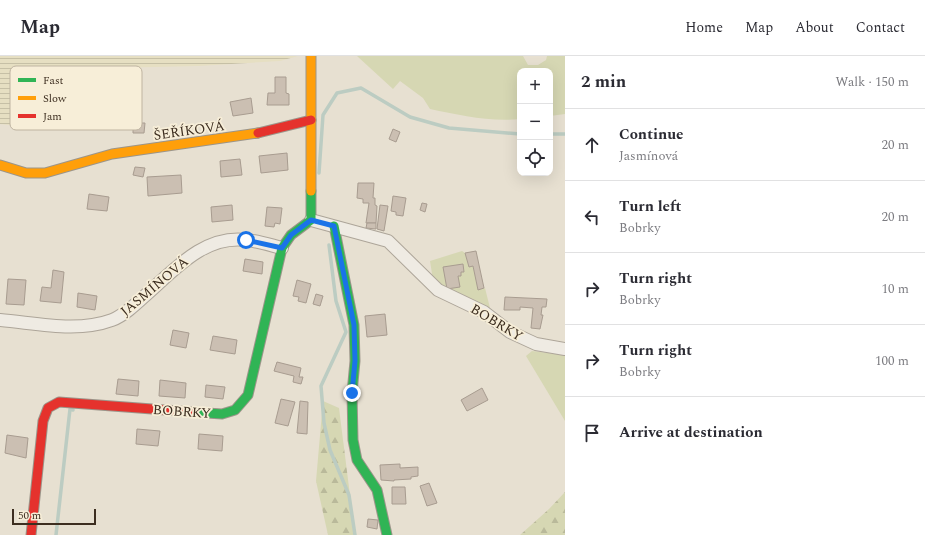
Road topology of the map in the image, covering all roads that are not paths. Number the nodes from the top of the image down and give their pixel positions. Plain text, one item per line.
1 (311, 56) edge
2 (311, 120) junction
3 (0, 165) edge
4 (311, 220) junction
5 (334, 226) junction
6 (282, 248) junction
7 (0, 320) edge
8 (565, 349) edge
9 (31, 535) edge
10 (387, 535) edge

1 - 2 street
2 - 3 street, ŠEŘÍKOVÁ
2 - 4 street
4 - 5 street, BOBRKY
4 - 6 street, BOBRKY
5 - 8 street, BOBRKY
5 - 10 street
6 - 7 street, JASMÍNOVÁ
6 - 9 street, BOBRKY

